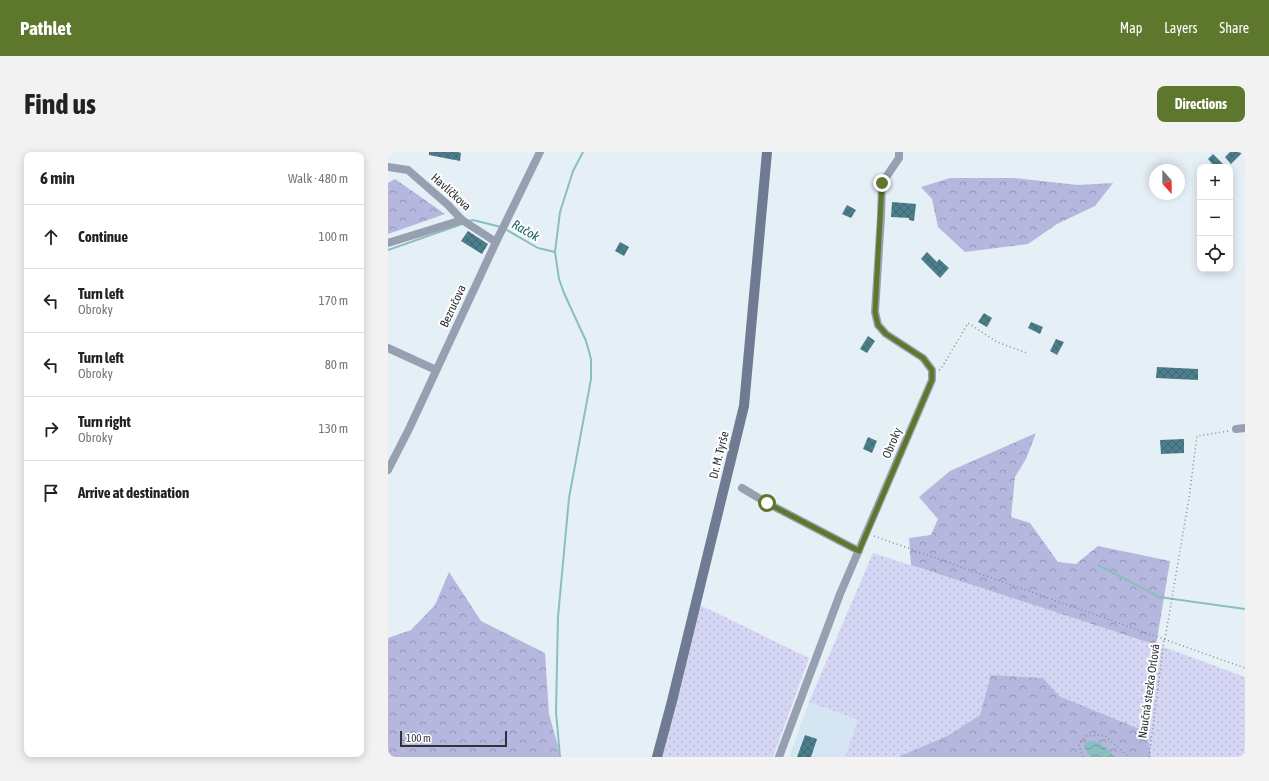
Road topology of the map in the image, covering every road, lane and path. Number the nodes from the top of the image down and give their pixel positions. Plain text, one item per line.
1 (540, 152) edge
2 (767, 152) edge
3 (898, 152) edge
4 (388, 167) edge
5 (462, 220) junction
6 (496, 242) junction
7 (388, 244) edge
8 (388, 348) edge
9 (1027, 353) dead end
10 (436, 370) junction
11 (932, 373) junction
12 (1245, 428) edge
13 (1236, 429) joint
14 (388, 470) edge
15 (742, 488) dead end
16 (867, 534) junction
17 (859, 551) junction
18 (1164, 639) junction
19 (1245, 668) edge
20 (657, 757) edge
21 (779, 757) edge
22 (1083, 757) edge
23 (1128, 757) edge
24 (1149, 757) edge

1 - 6 street, Bezručova
2 - 20 street, Dr. M. Tyrše
3 - 11 street
4 - 5 street, Havlíčkova
5 - 6 street, Havlíčkova
5 - 7 street
6 - 10 street, Bezručova
8 - 10 street
9 - 11 path
10 - 14 street, Bezručova
11 - 16 street, Obroky
12 - 13 street
13 - 18 path
15 - 17 street
16 - 17 street, Obroky
16 - 18 path
17 - 21 street, Obroky
18 - 19 path, Naučná stezka Orlová
18 - 24 path, Naučná stezka Orlová
22 - 23 path

